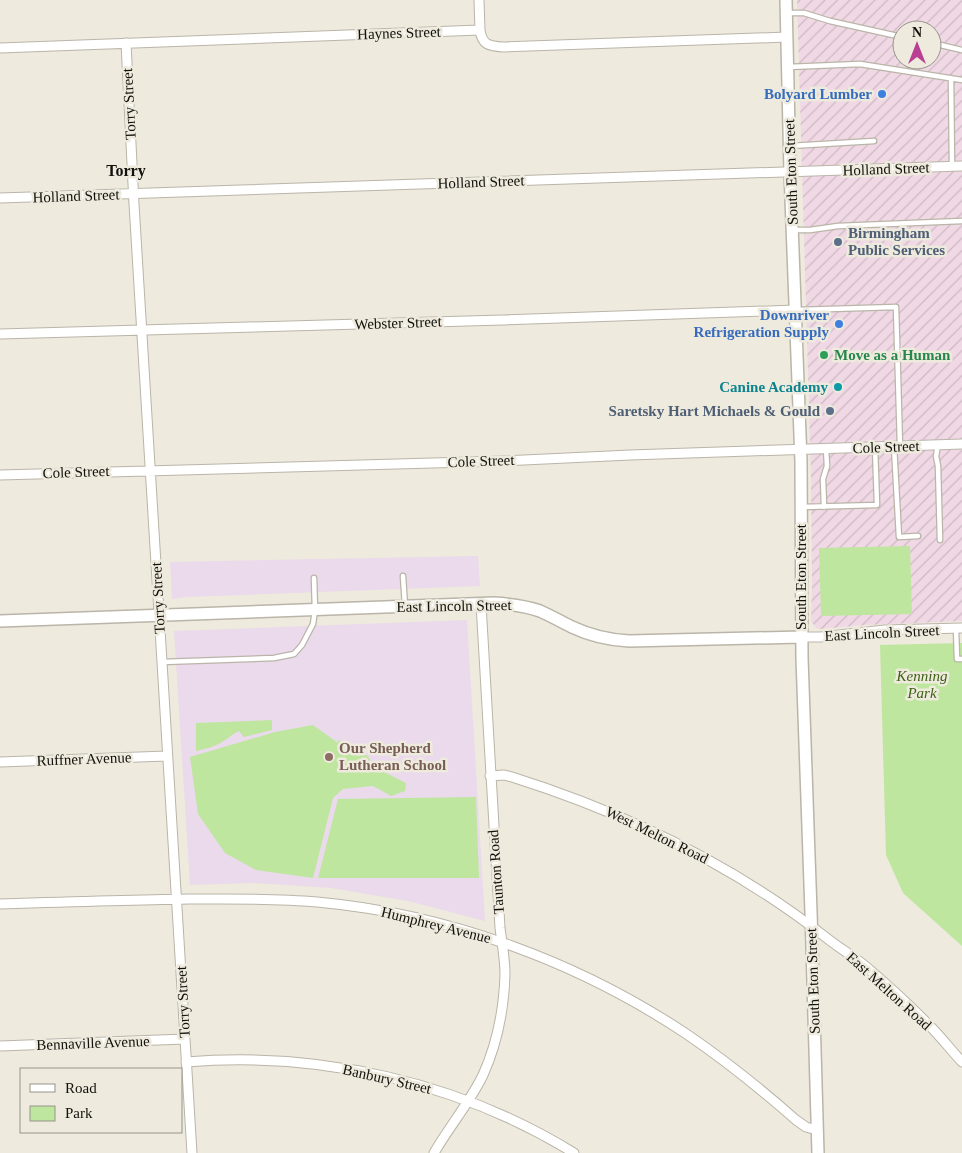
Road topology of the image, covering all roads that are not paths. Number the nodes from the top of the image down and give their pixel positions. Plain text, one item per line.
1 (480, 0) edge
2 (786, 0) edge
3 (787, 13) junction
4 (480, 30) junction
5 (892, 35) edge
6 (787, 36) junction
7 (126, 43) junction
8 (942, 45) edge
9 (0, 48) edge
10 (962, 50) edge
11 (788, 66) junction
12 (951, 78) junction
13 (962, 80) edge
14 (874, 141) dead end
15 (790, 146) junction
16 (962, 166) edge
17 (952, 167) junction
18 (790, 172) junction
19 (133, 194) junction
20 (0, 198) edge
21 (962, 221) edge
22 (792, 230) junction
23 (795, 310) junction
24 (142, 330) junction
25 (0, 334) edge
26 (962, 444) edge
27 (938, 445) junction
28 (897, 446) junction
29 (875, 447) junction
30 (826, 449) junction
31 (800, 450) junction
32 (150, 470) junction
33 (0, 475) edge
34 (824, 507) junction
35 (800, 508) junction
36 (918, 536) dead end
37 (940, 540) dead end
38 (403, 576) dead end
39 (314, 578) dead end
40 (481, 604) junction
41 (405, 606) junction
42 (315, 610) junction
43 (160, 615) junction
44 (0, 620) edge
45 (959, 629) edge
46 (801, 637) junction
47 (962, 659) edge
48 (162, 662) junction
49 (167, 756) junction
50 (0, 762) edge
51 (490, 776) junction
52 (177, 899) junction
53 (0, 904) edge
54 (811, 925) junction
55 (502, 942) junction
56 (185, 1039) junction
57 (0, 1046) edge
58 (186, 1062) junction
59 (962, 1062) edge
60 (468, 1100) junction
61 (817, 1130) junction
62 (192, 1153) edge
63 (434, 1153) edge
64 (574, 1153) edge
65 (818, 1153) edge

1 - 4 street
2 - 3 street, South Eton Street
3 - 5 lane
3 - 6 street, South Eton Street
4 - 6 street
4 - 7 street, Haynes Street
6 - 11 street, South Eton Street
7 - 9 street, Haynes Street
7 - 19 street, Torry Street
8 - 10 lane
11 - 12 lane
11 - 15 street, South Eton Street
12 - 13 lane
12 - 17 lane
14 - 15 lane
15 - 18 street, South Eton Street
16 - 17 street, Holland Street
17 - 18 street, Holland Street
18 - 19 street, Holland Street
18 - 22 street, South Eton Street
19 - 20 street, Holland Street
19 - 24 street, Torry Street
21 - 22 lane
22 - 23 street, South Eton Street
23 - 24 street, Webster Street
23 - 28 lane
23 - 31 street, South Eton Street
24 - 25 street, Webster Street
24 - 32 street, Torry Street
26 - 27 street, Cole Street
27 - 28 street, Cole Street
27 - 37 lane
28 - 29 street, Cole Street
28 - 36 lane
29 - 30 street, Cole Street
29 - 34 lane
30 - 31 street, Cole Street
30 - 34 lane
31 - 32 street, Cole Street
31 - 35 street, South Eton Street
32 - 33 street, Cole Street
32 - 43 street, Torry Street
34 - 35 lane
35 - 46 street, South Eton Street
38 - 41 lane
39 - 42 lane
40 - 41 street, East Lincoln Street
40 - 46 street, East Lincoln Street
40 - 51 street, Taunton Road
41 - 42 street, East Lincoln Street
42 - 43 street, East Lincoln Street
42 - 48 lane
43 - 44 street, East Lincoln Street
43 - 48 street, Torry Street
45 - 46 street, East Lincoln Street
45 - 47 lane
46 - 54 street, South Eton Street
48 - 49 street, Torry Street
49 - 50 street, Ruffner Avenue
49 - 52 street, Torry Street
51 - 54 street, West Melton Road
51 - 55 street, Taunton Road
52 - 53 street, Humphrey Avenue
52 - 55 street, Humphrey Avenue
52 - 56 street, Torry Street
54 - 59 street, East Melton Road
54 - 61 street, South Eton Street
55 - 60 street, Taunton Road
55 - 61 street, Humphrey Avenue
56 - 57 street, Bennaville Avenue
56 - 58 street, Torry Street
58 - 60 street, Banbury Street
58 - 62 street, Torry Street
60 - 63 street, Taunton Road
60 - 64 street, Banbury Street
61 - 65 street, South Eton Street

